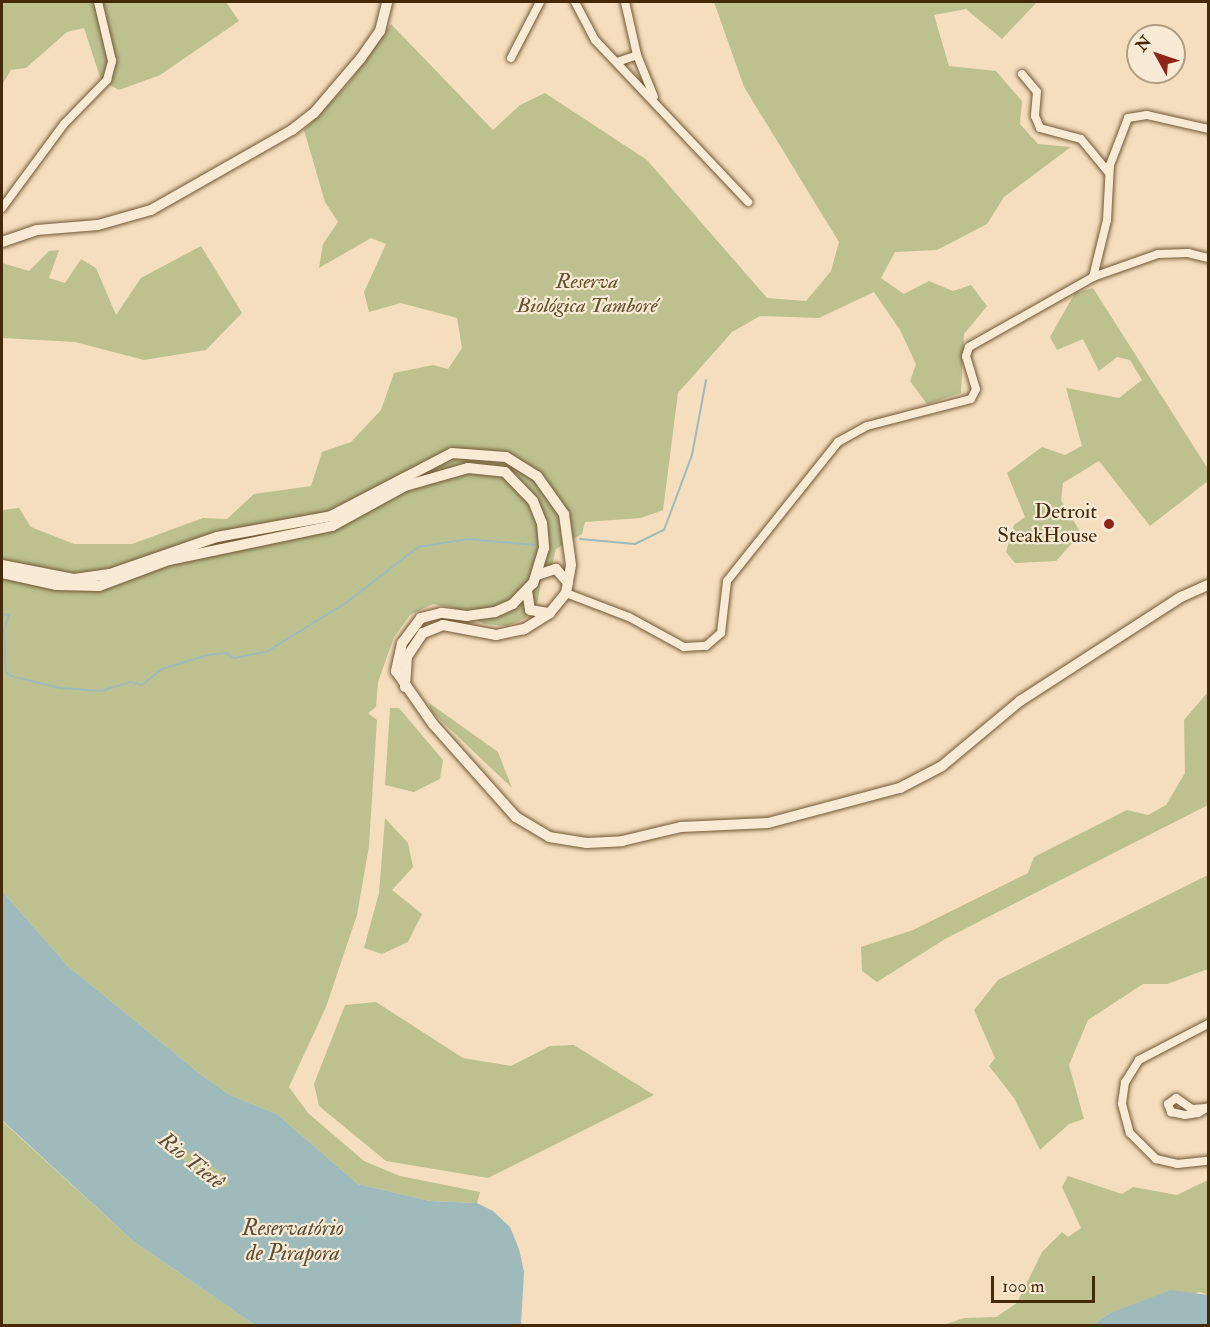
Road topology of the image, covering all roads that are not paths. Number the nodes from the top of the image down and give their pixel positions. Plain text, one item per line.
1 (98, 2) edge
2 (387, 2) edge
3 (540, 2) edge
4 (575, 2) edge
5 (625, 2) edge
6 (637, 55) junction
7 (511, 58) dead end
8 (617, 62) junction
9 (1022, 74) dead end
10 (657, 103) junction
11 (1209, 129) edge
12 (1109, 173) junction
13 (748, 202) dead end
14 (2, 208) edge
15 (2, 242) edge
16 (1209, 258) edge
17 (1093, 277) junction
18 (2, 565) edge
19 (2, 573) edge
20 (537, 575) junction
21 (1209, 585) edge
22 (567, 588) junction
23 (527, 591) junction
24 (550, 613) junction
25 (405, 688) junction
26 (1209, 1024) edge
27 (1209, 1161) edge

1 - 14 street
2 - 15 main road
3 - 7 street
4 - 8 street
5 - 6 street
6 - 8 street
6 - 10 street
8 - 10 street
9 - 12 street
10 - 13 street
11 - 12 street
12 - 17 street
16 - 17 street
17 - 22 street
18 - 22 main road
19 - 20 main road
20 - 22 main road
20 - 23 main road
21 - 25 main road
22 - 24 main road
23 - 24 main road
23 - 25 main road
24 - 25 main road
26 - 27 street

